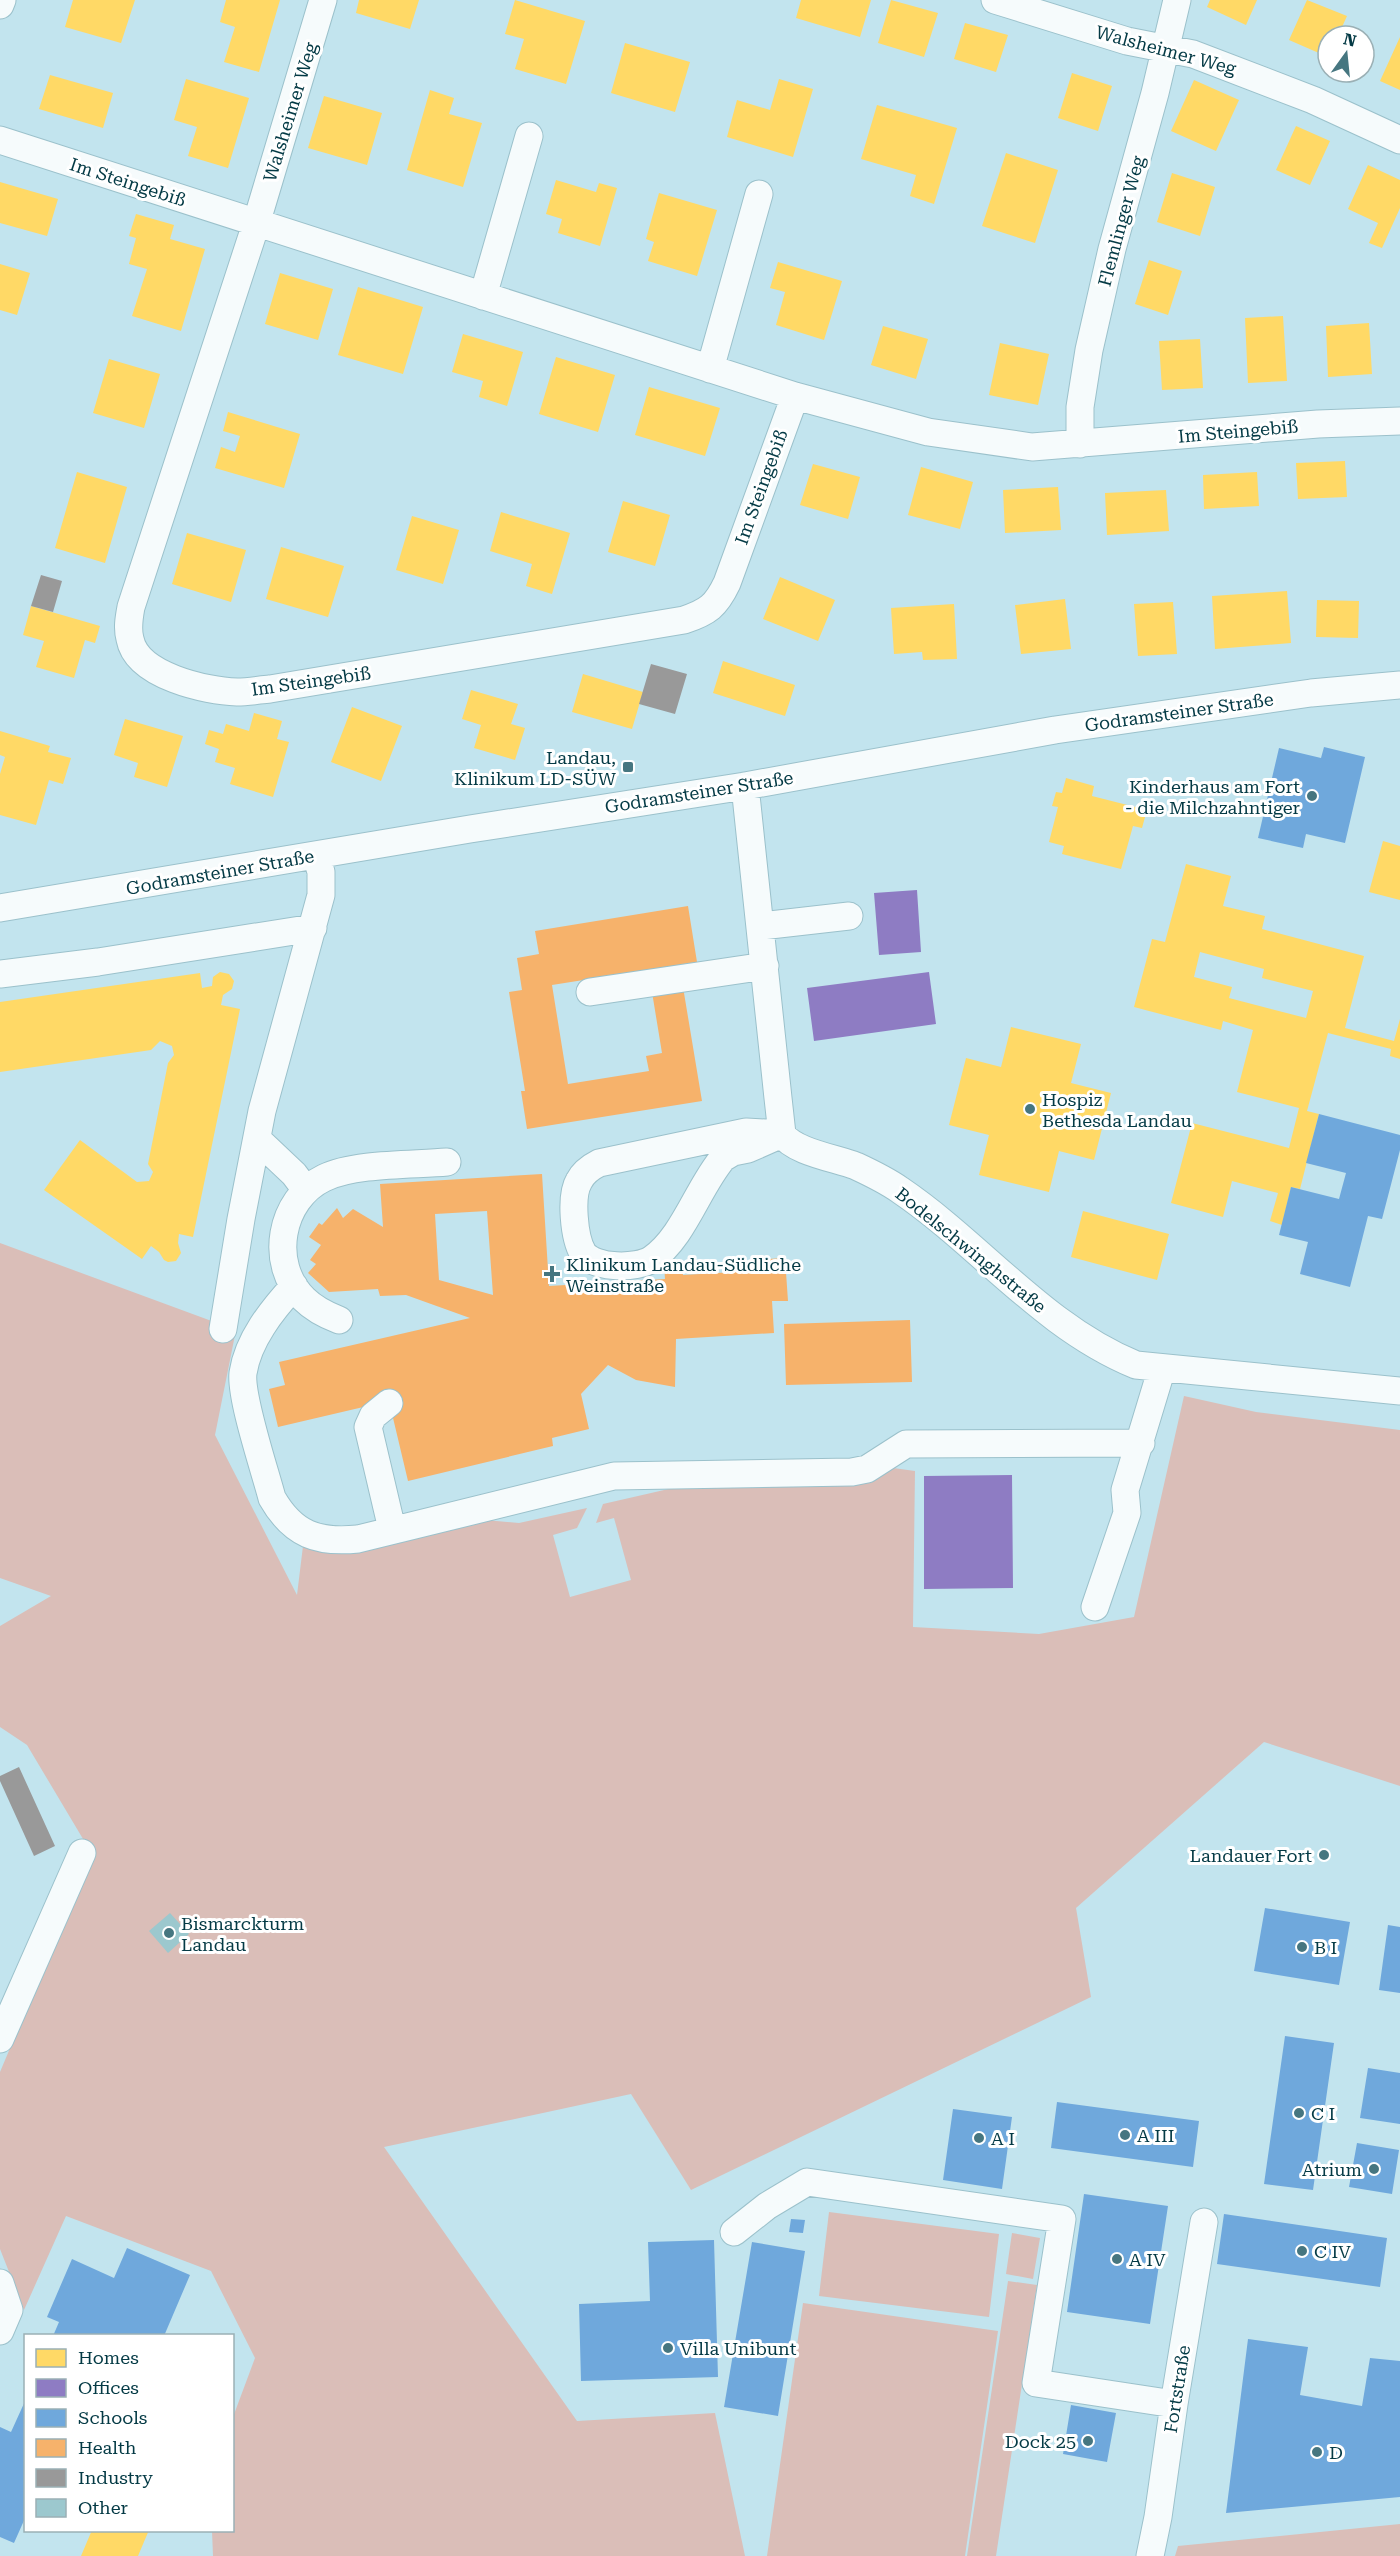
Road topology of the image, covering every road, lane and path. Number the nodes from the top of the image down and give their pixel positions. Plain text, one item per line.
1 (2, 0) edge
2 (323, 0) edge
3 (995, 0) edge
4 (1178, 0) edge
5 (0, 5) edge
6 (1166, 48) junction
7 (529, 136) dead end
8 (0, 140) edge
9 (1400, 140) edge
10 (759, 194) dead end
11 (256, 224) junction
12 (483, 296) junction
13 (710, 369) junction
14 (795, 396) junction
15 (1400, 421) edge
16 (1080, 444) junction
17 (1400, 685) edge
18 (745, 786) junction
19 (316, 855) junction
20 (0, 908) edge
21 (849, 916) dead end
22 (761, 926) junction
23 (313, 928) junction
24 (765, 966) junction
25 (0, 974) edge
26 (590, 992) dead end
27 (782, 1134) junction
28 (257, 1139) junction
29 (696, 1142) junction
30 (447, 1162) dead end
31 (716, 1166) junction
32 (306, 1190) junction
33 (294, 1286) junction
34 (339, 1320) dead end
35 (223, 1329) dead end
36 (1149, 1366) junction
37 (1400, 1391) edge
38 (389, 1403) dead end
39 (1141, 1443) junction
40 (392, 1529) junction
41 (1095, 1607) dead end
42 (82, 1853) dead end
43 (0, 2039) edge
44 (1204, 2222) dead end
45 (734, 2232) dead end
46 (0, 2283) edge
47 (0, 2331) edge
48 (1174, 2404) junction
49 (1150, 2556) edge

1 - 5 street
2 - 11 street, Walsheimer Weg
3 - 6 street, Walsheimer Weg
4 - 6 street, Flemlinger Weg
6 - 9 street, Walsheimer Weg
6 - 16 street, Flemlinger Weg
7 - 12 street
8 - 11 street, Im Steingebiß
10 - 13 street
11 - 12 street, Im Steingebiß
11 - 14 street, Im Steingebiß
12 - 13 street, Im Steingebiß
13 - 14 street, Im Steingebiß
14 - 16 street, Im Steingebiß
15 - 16 street, Im Steingebiß
17 - 18 street, Godramsteiner Straße
18 - 19 street, Godramsteiner Straße
18 - 22 street
19 - 20 street, Godramsteiner Straße
19 - 23 street
21 - 22 street
22 - 24 street
23 - 25 street
23 - 28 street
24 - 26 street
24 - 27 street
27 - 29 street
27 - 31 street
27 - 36 street, Bodelschwinghstraße
28 - 32 street
28 - 35 street
29 - 31 street
29 - 31 street
30 - 32 street
32 - 33 street
33 - 34 street
33 - 40 street
36 - 37 street, Bodelschwinghstraße
36 - 39 street
38 - 40 street
39 - 40 street
39 - 41 street
42 - 43 street
44 - 48 street, Fortstraße
45 - 48 street
46 - 47 street
48 - 49 street, Fortstraße

